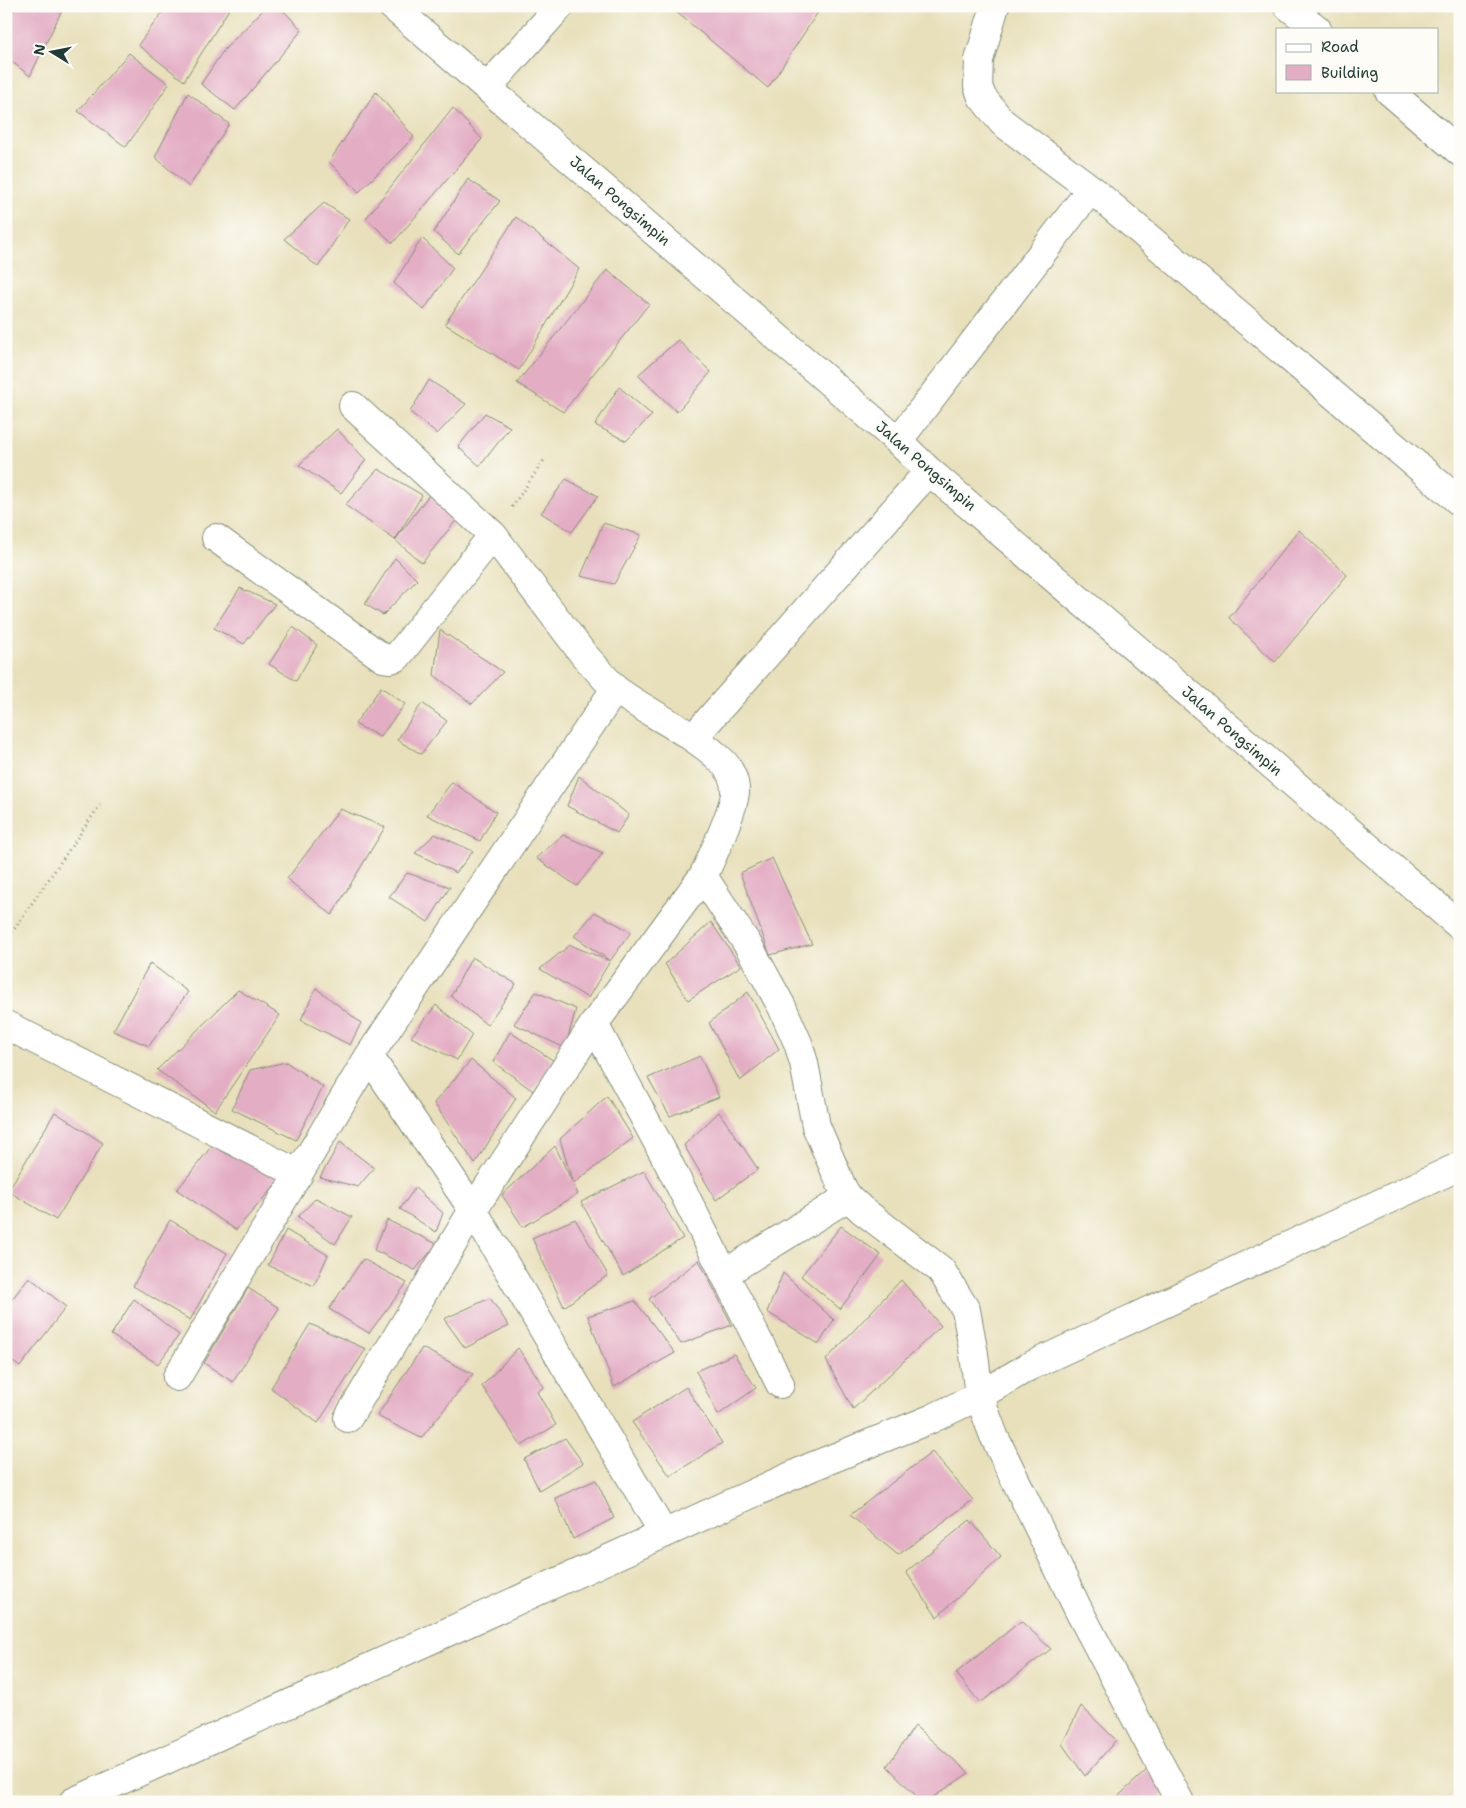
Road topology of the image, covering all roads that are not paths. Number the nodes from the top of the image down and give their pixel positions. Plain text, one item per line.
1 (392, 6) edge
2 (560, 6) edge
3 (995, 6) edge
4 (1288, 6) edge
5 (1316, 28) edge
6 (488, 87) junction
7 (1390, 92) edge
8 (1460, 152) edge
9 (1091, 189) junction
10 (353, 406) dead end
11 (898, 441) junction
12 (929, 471) junction
13 (1460, 502) edge
14 (494, 534) junction
15 (216, 538) dead end
16 (615, 689) junction
17 (692, 738) junction
18 (703, 876) junction
19 (1460, 926) edge
20 (6, 1024) edge
21 (594, 1024) junction
22 (369, 1056) junction
23 (1460, 1166) edge
24 (299, 1174) junction
25 (848, 1197) junction
26 (473, 1210) junction
27 (724, 1274) junction
28 (177, 1378) dead end
29 (780, 1384) dead end
30 (979, 1396) junction
31 (348, 1418) dead end
32 (664, 1534) junction
33 (73, 1802) edge
34 (1180, 1802) edge

1 - 6 street, Jalan Pongsimpin
2 - 6 street
3 - 9 street
4 - 5 street
6 - 11 street, Jalan Pongsimpin
7 - 8 street
9 - 11 street
9 - 13 street
10 - 14 street
11 - 12 street, Jalan Pongsimpin
12 - 17 street
12 - 19 street, Jalan Pongsimpin
14 - 15 street
14 - 16 street
16 - 17 street
16 - 22 street
17 - 18 street
18 - 21 street
18 - 25 street
20 - 24 street
21 - 26 street
21 - 27 street
22 - 24 street
22 - 26 street
23 - 30 street
24 - 28 street
25 - 27 street
25 - 30 street
26 - 31 street
26 - 32 street
27 - 29 street
30 - 32 street
30 - 34 street
32 - 33 street

